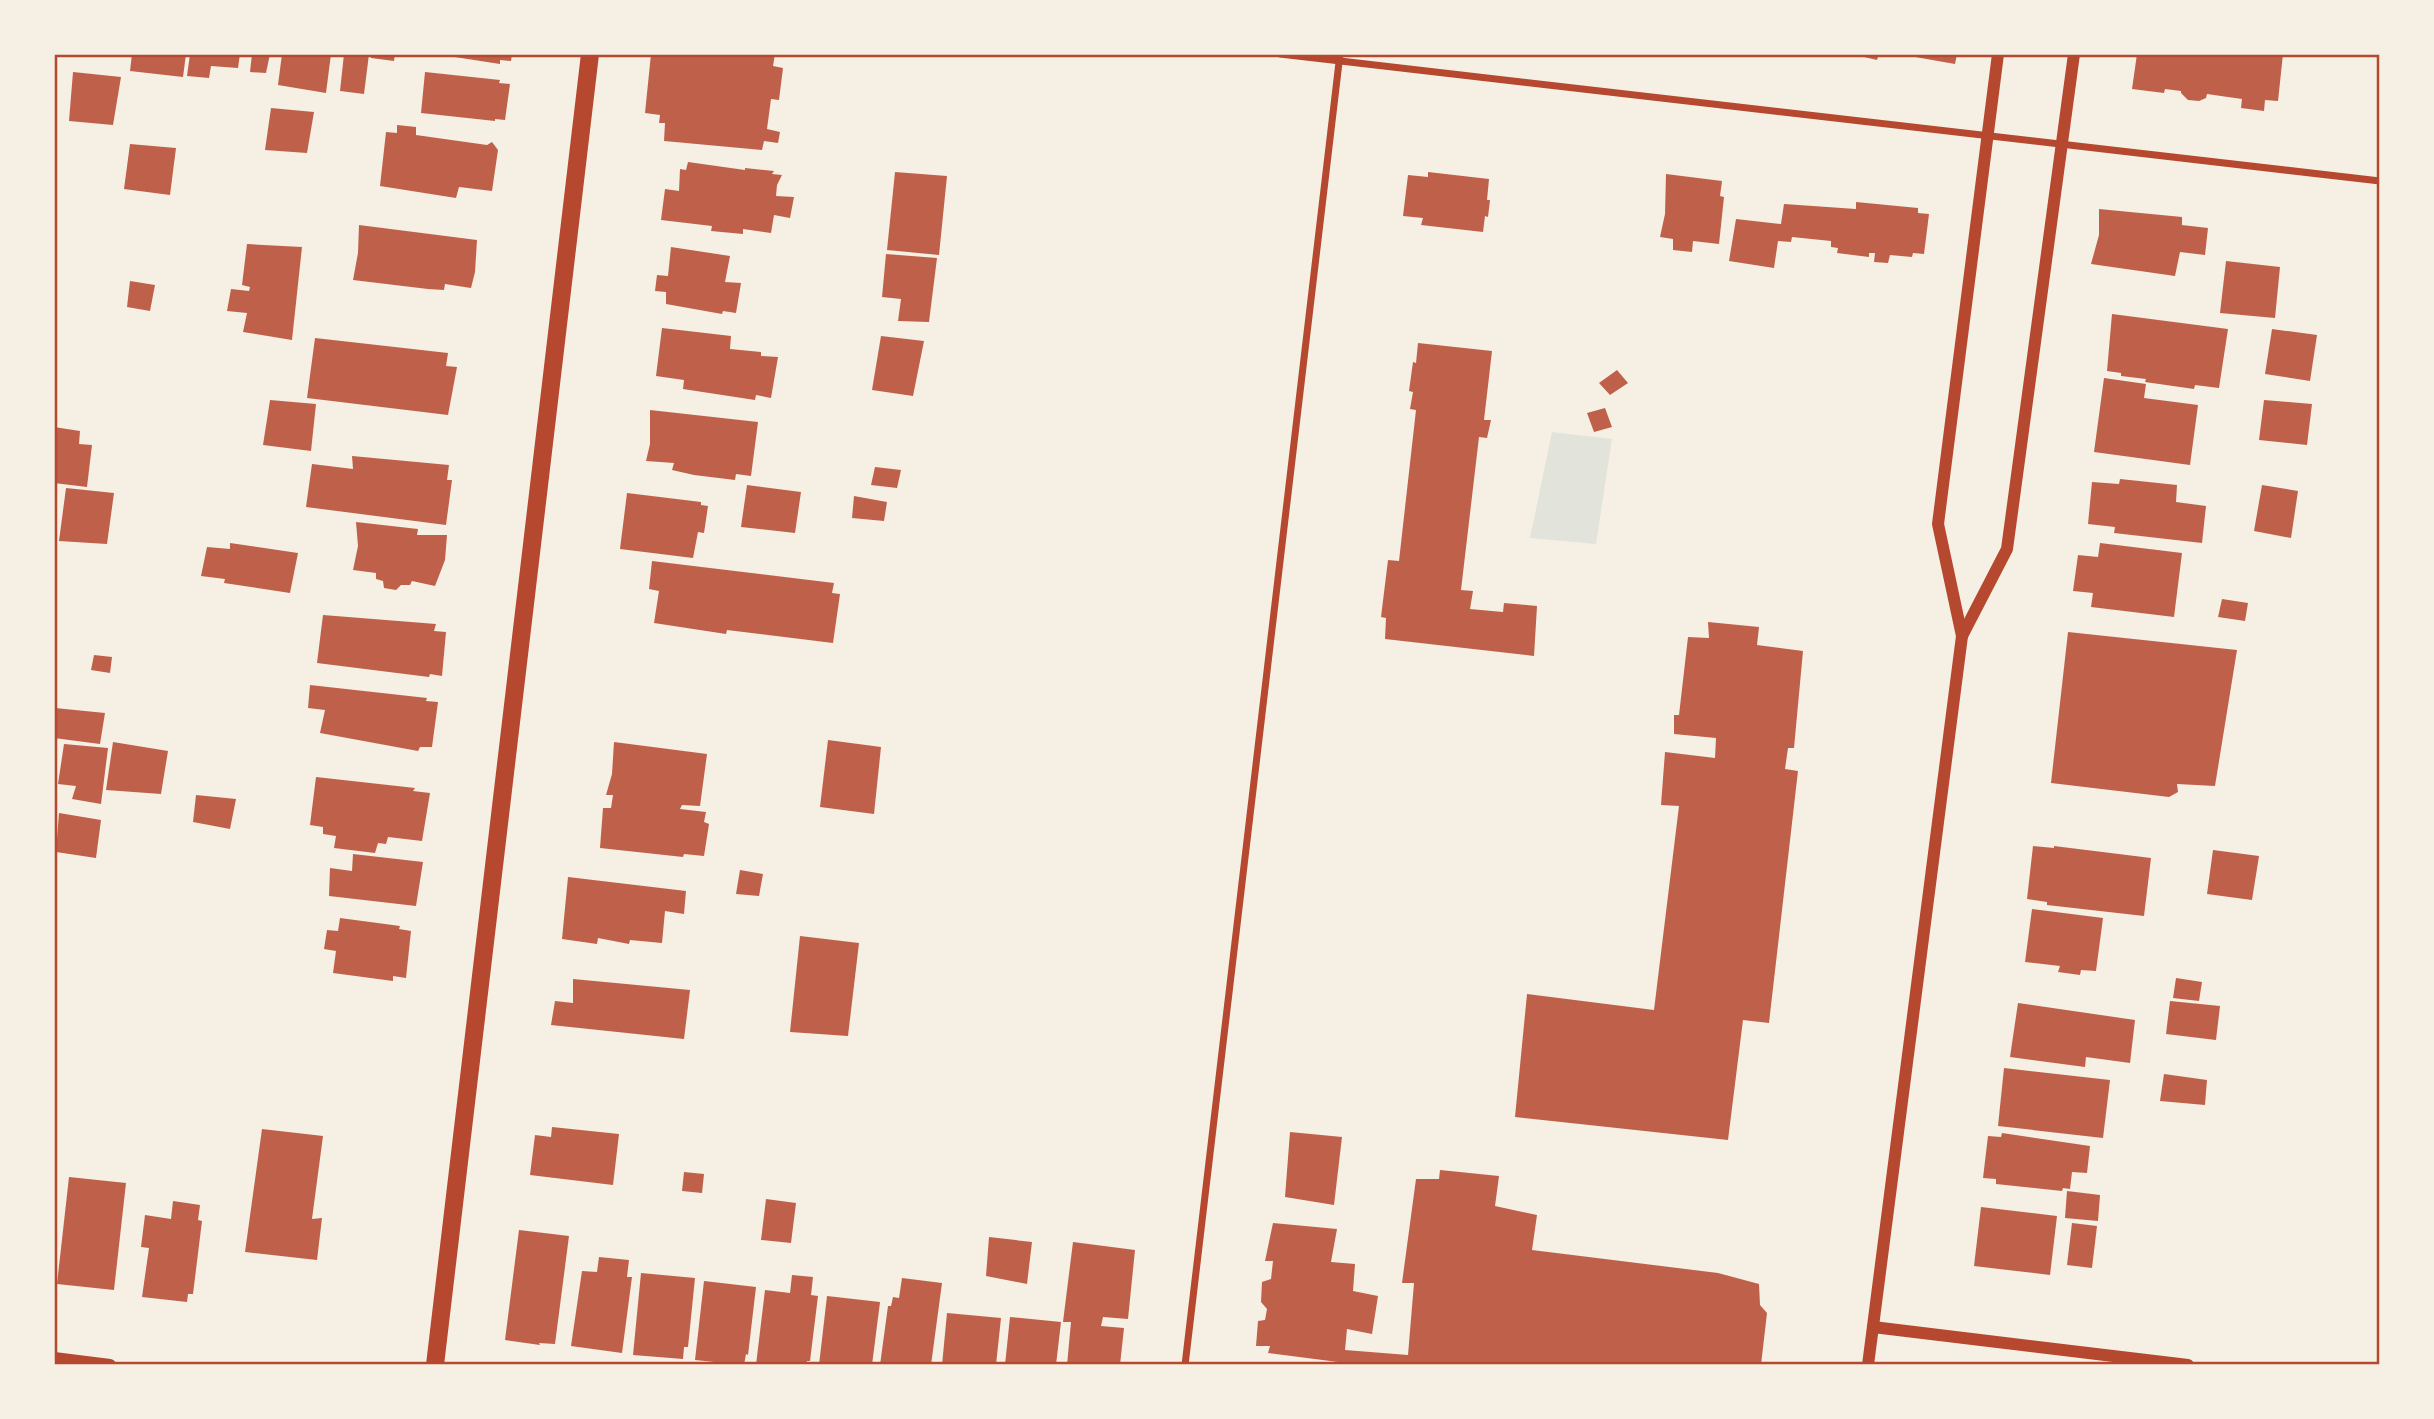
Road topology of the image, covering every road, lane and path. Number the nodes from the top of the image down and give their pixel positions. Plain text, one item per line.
1 (590, 54) edge
2 (1280, 54) edge
3 (1998, 54) edge
4 (2074, 54) edge
5 (1340, 58) edge
6 (1988, 136) junction
7 (2061, 145) junction
8 (2380, 181) edge
9 (1962, 636) junction
10 (1873, 1327) junction
11 (54, 1358) edge
12 (110, 1365) edge
13 (435, 1365) edge
14 (1185, 1365) edge
15 (1868, 1365) edge
16 (2188, 1365) edge

1 - 13 main road
2 - 5 street
3 - 6 street
4 - 7 street
5 - 6 street
5 - 14 street
6 - 7 street
6 - 9 street
7 - 8 street
7 - 9 street
9 - 10 street
10 - 15 street
10 - 16 street
11 - 12 street

